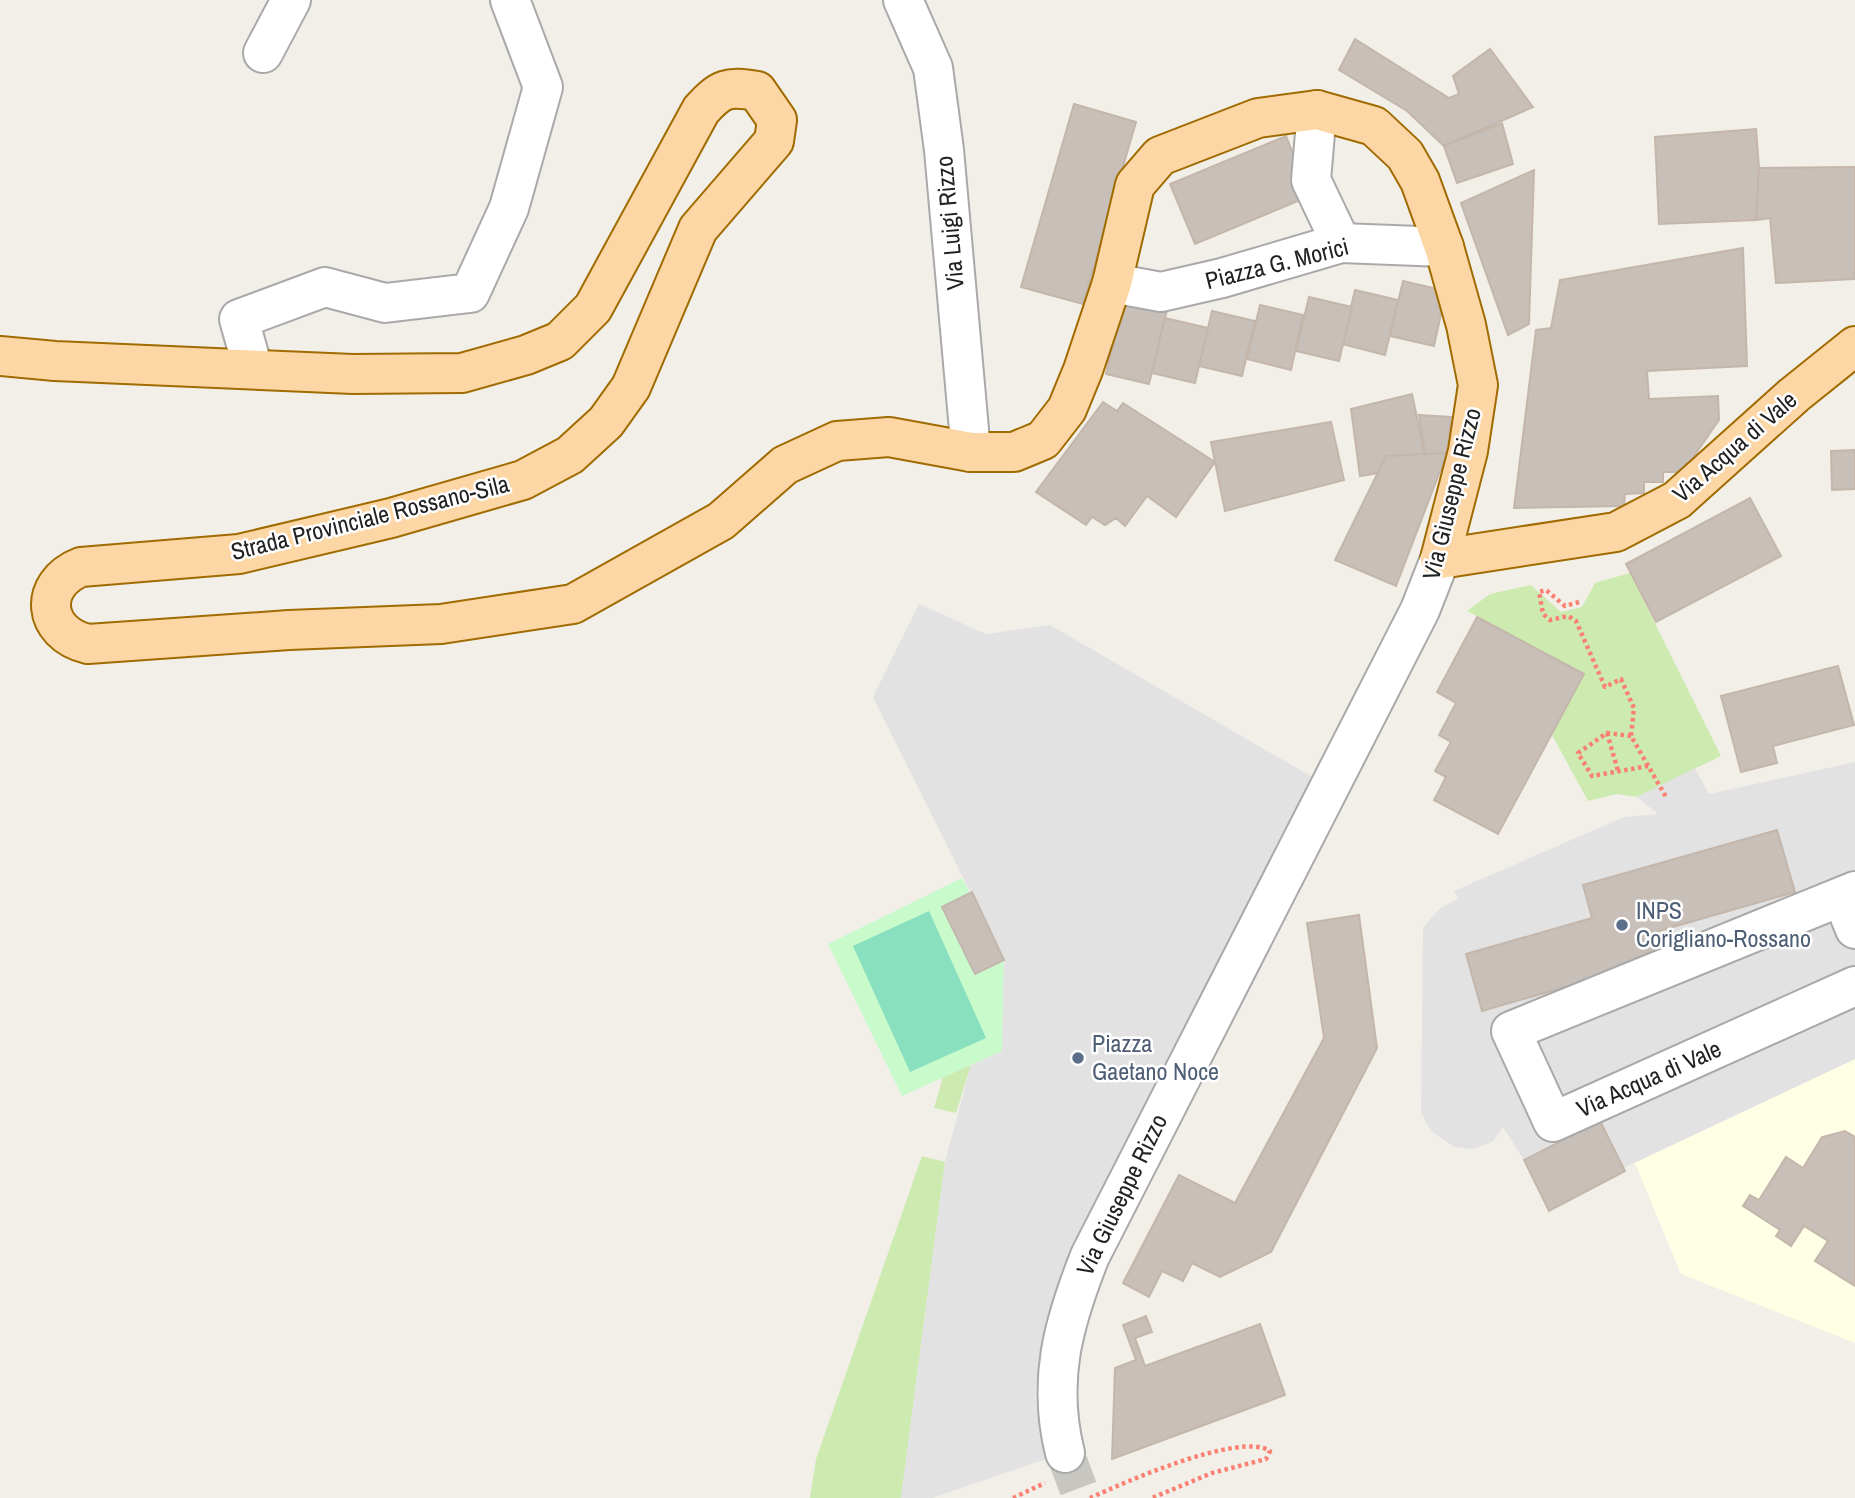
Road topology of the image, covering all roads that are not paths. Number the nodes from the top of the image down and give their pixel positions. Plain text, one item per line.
1 (290, 0) edge
2 (510, 0) edge
3 (903, 0) edge
4 (262, 53) dead end
5 (1317, 110) junction
6 (1341, 243) junction
7 (1444, 247) junction
8 (1112, 284) junction
9 (1855, 346) edge
10 (0, 356) edge
11 (253, 369) junction
12 (971, 452) junction
13 (1440, 559) junction
14 (1851, 906) edge
15 (1855, 986) edge
16 (1059, 1466) tunnel mouth

1 - 4 street
2 - 11 street
3 - 12 street, Via Luigi Rizzo
5 - 6 street
5 - 7 main road, Via Giuseppe Rizzo
5 - 8 main road, Via Giuseppe Rizzo
6 - 7 street, Piazza G. Morici
6 - 8 street, Piazza G. Morici
7 - 13 main road, Via Giuseppe Rizzo
8 - 12 main road, Via Giuseppe Rizzo
9 - 13 main road, Via Acqua di Vale
10 - 11 main road, Strada Provinciale Rossano-Sila
11 - 12 main road, Strada Provinciale Rossano-Sila
13 - 16 street, Via Giuseppe Rizzo
14 - 15 street, Via Acqua di Vale

